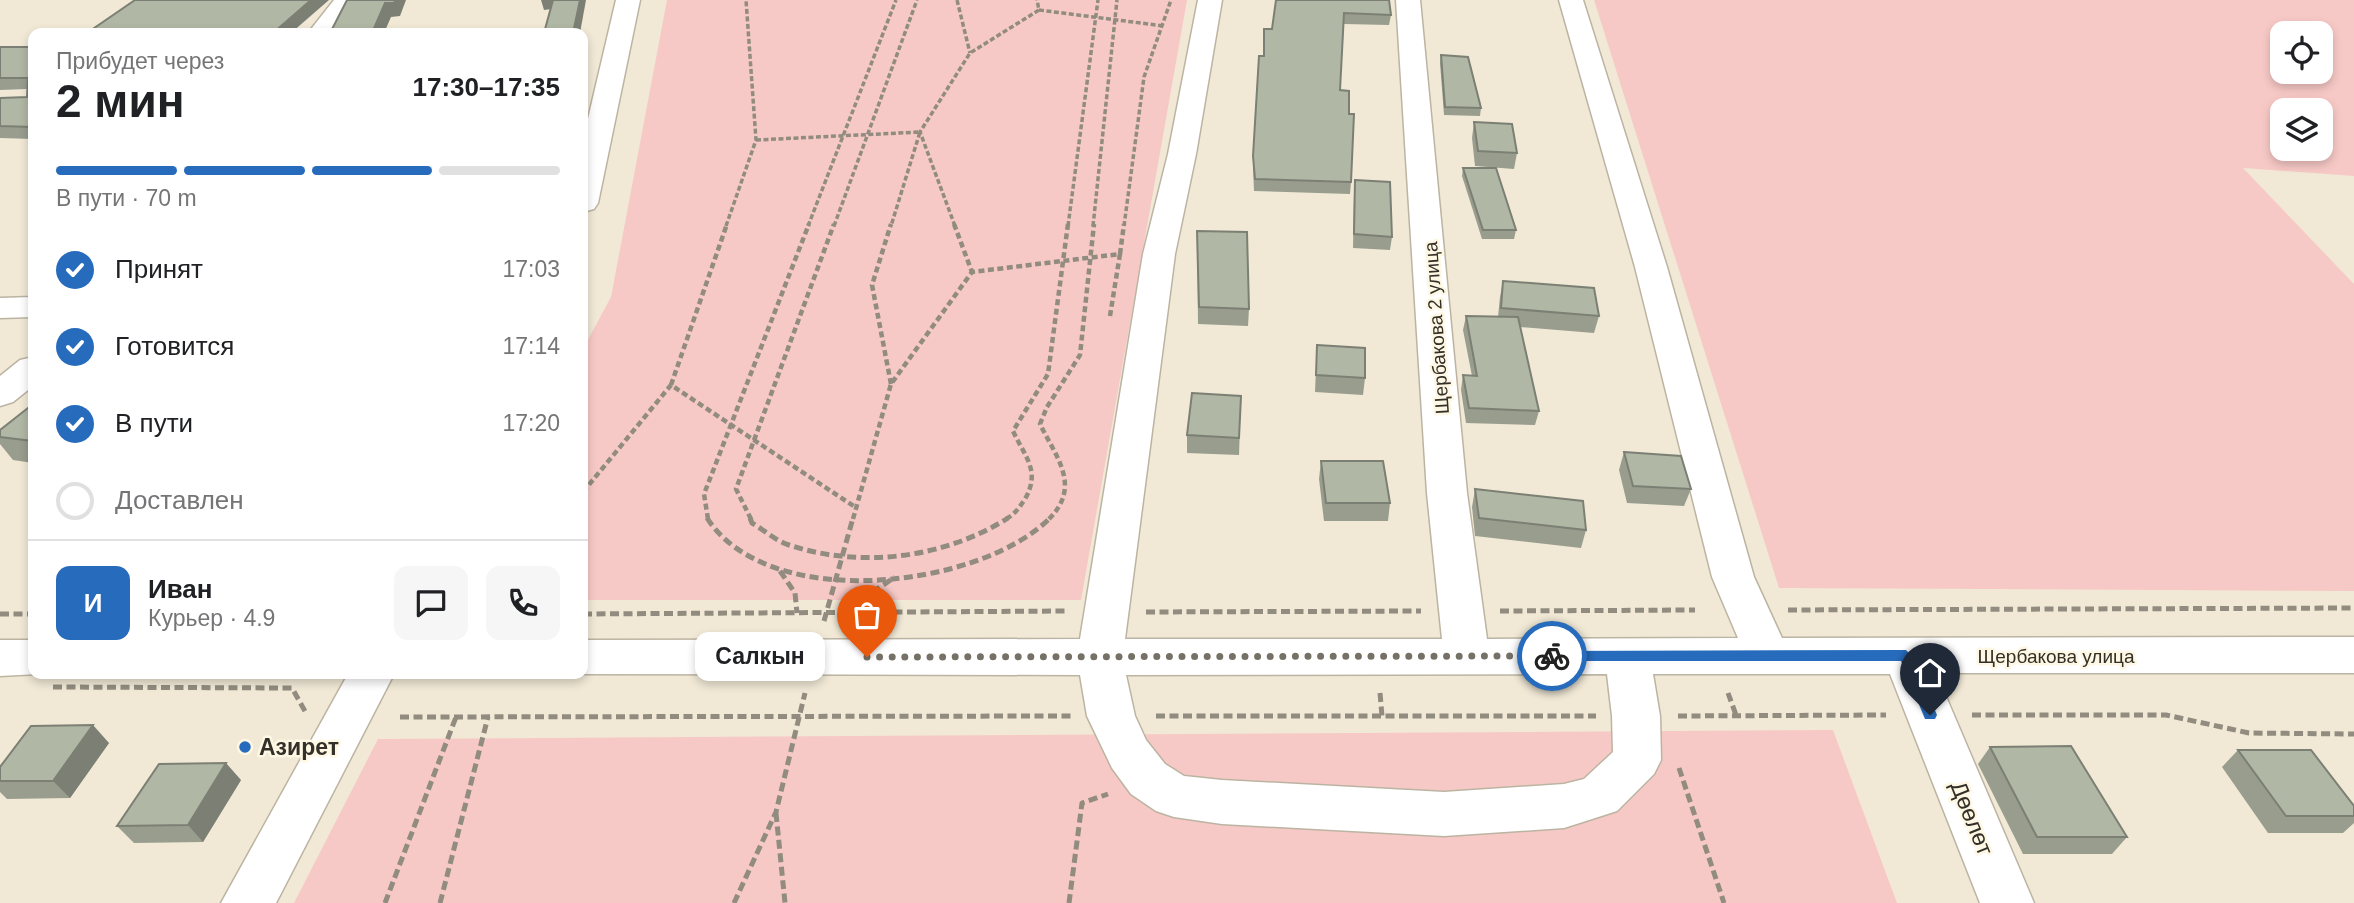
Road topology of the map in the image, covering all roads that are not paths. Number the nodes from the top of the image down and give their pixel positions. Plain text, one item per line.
1 (347, 0) edge
2 (628, 0) edge
3 (1210, 0) edge
4 (1408, 0) edge
5 (1571, 0) edge
6 (324, 28) edge
7 (588, 180) edge
8 (28, 307) edge
9 (0, 308) edge
10 (28, 372) edge
11 (0, 394) edge
12 (2354, 655) edge
13 (1467, 656) junction
14 (1627, 656) junction
15 (1768, 656) junction
16 (1906, 656) junction
17 (1100, 657) junction
18 (0, 658) edge
19 (588, 658) edge
20 (28, 668) edge
21 (367, 679) edge
22 (248, 903) edge
23 (2007, 903) edge

1 - 6 street
2 - 7 street
3 - 17 street
4 - 13 street, Щербакова 2 улица
5 - 15 street
8 - 9 street
10 - 11 street
12 - 16 street, Щербакова улица
13 - 14 street, Щербакова улица
13 - 17 street, Щербакова улица
14 - 15 street, Щербакова улица
14 - 17 street
15 - 16 street, Щербакова улица
16 - 23 street, Дөөлөт
17 - 19 street, Щербакова улица
18 - 20 street
21 - 22 street

